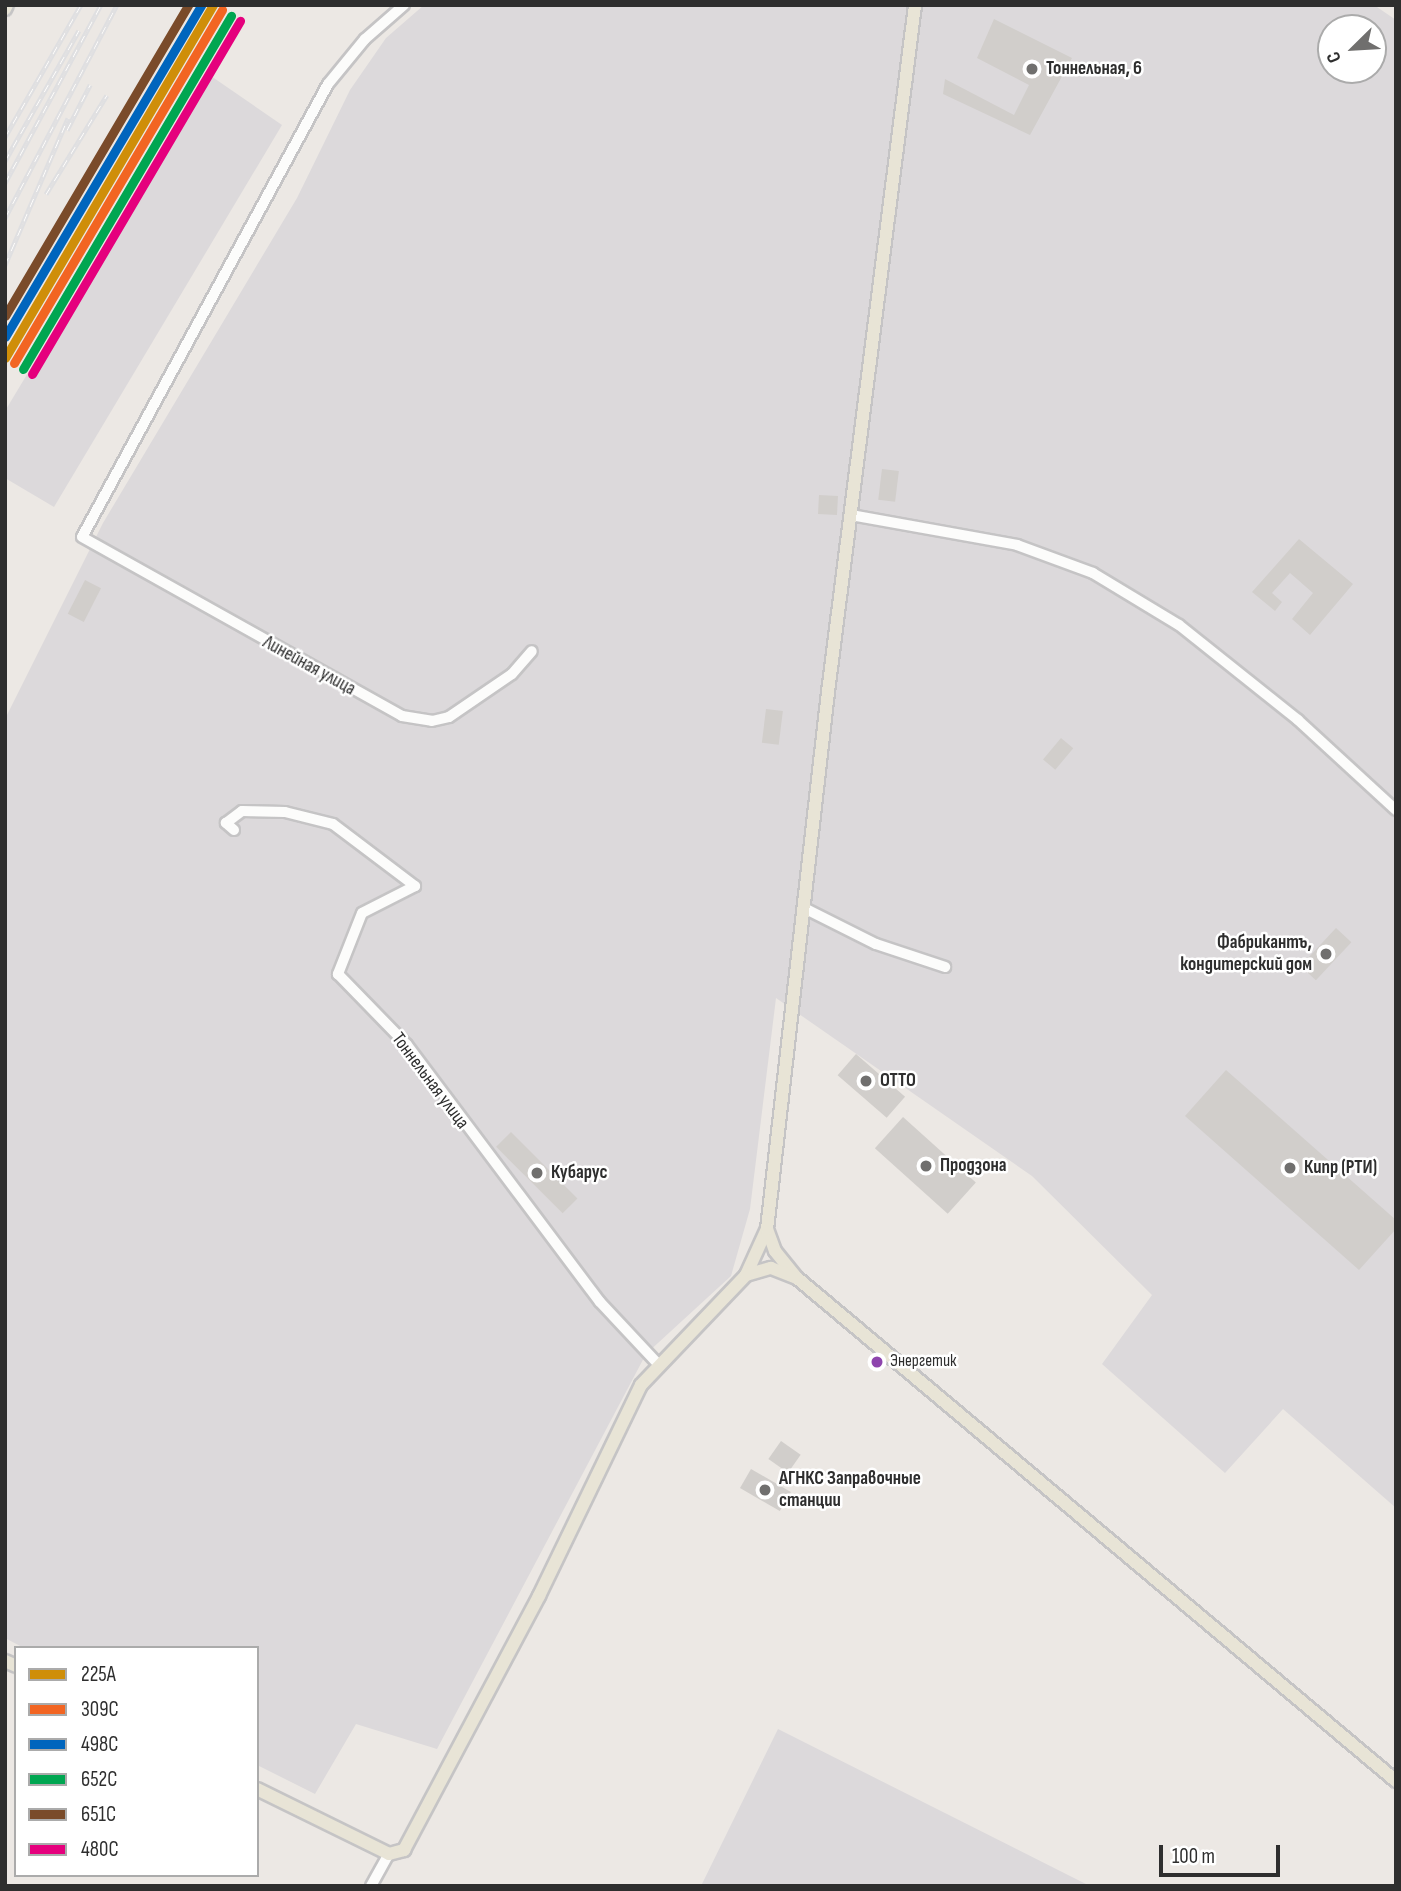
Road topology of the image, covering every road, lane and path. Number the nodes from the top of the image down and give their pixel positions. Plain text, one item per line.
1 (404, 5) edge
2 (915, 5) edge
3 (851, 515) junction
4 (533, 651) dead end
5 (1396, 810) edge
6 (234, 830) dead end
7 (806, 909) junction
8 (945, 967) dead end
9 (767, 1229) junction
10 (746, 1275) junction
11 (797, 1278) junction
12 (659, 1365) junction
13 (1396, 1781) edge
14 (259, 1790) edge
15 (389, 1854) junction
16 (371, 1886) edge

1 - 4 street, Линейная улица
2 - 3 main road
3 - 5 street
3 - 7 main road
6 - 12 street, Тоннельная улица
7 - 8 street
7 - 9 main road
9 - 10 main road
9 - 11 main road
10 - 11 main road
10 - 12 main road
11 - 13 main road
12 - 15 main road
14 - 15 main road
15 - 16 street

